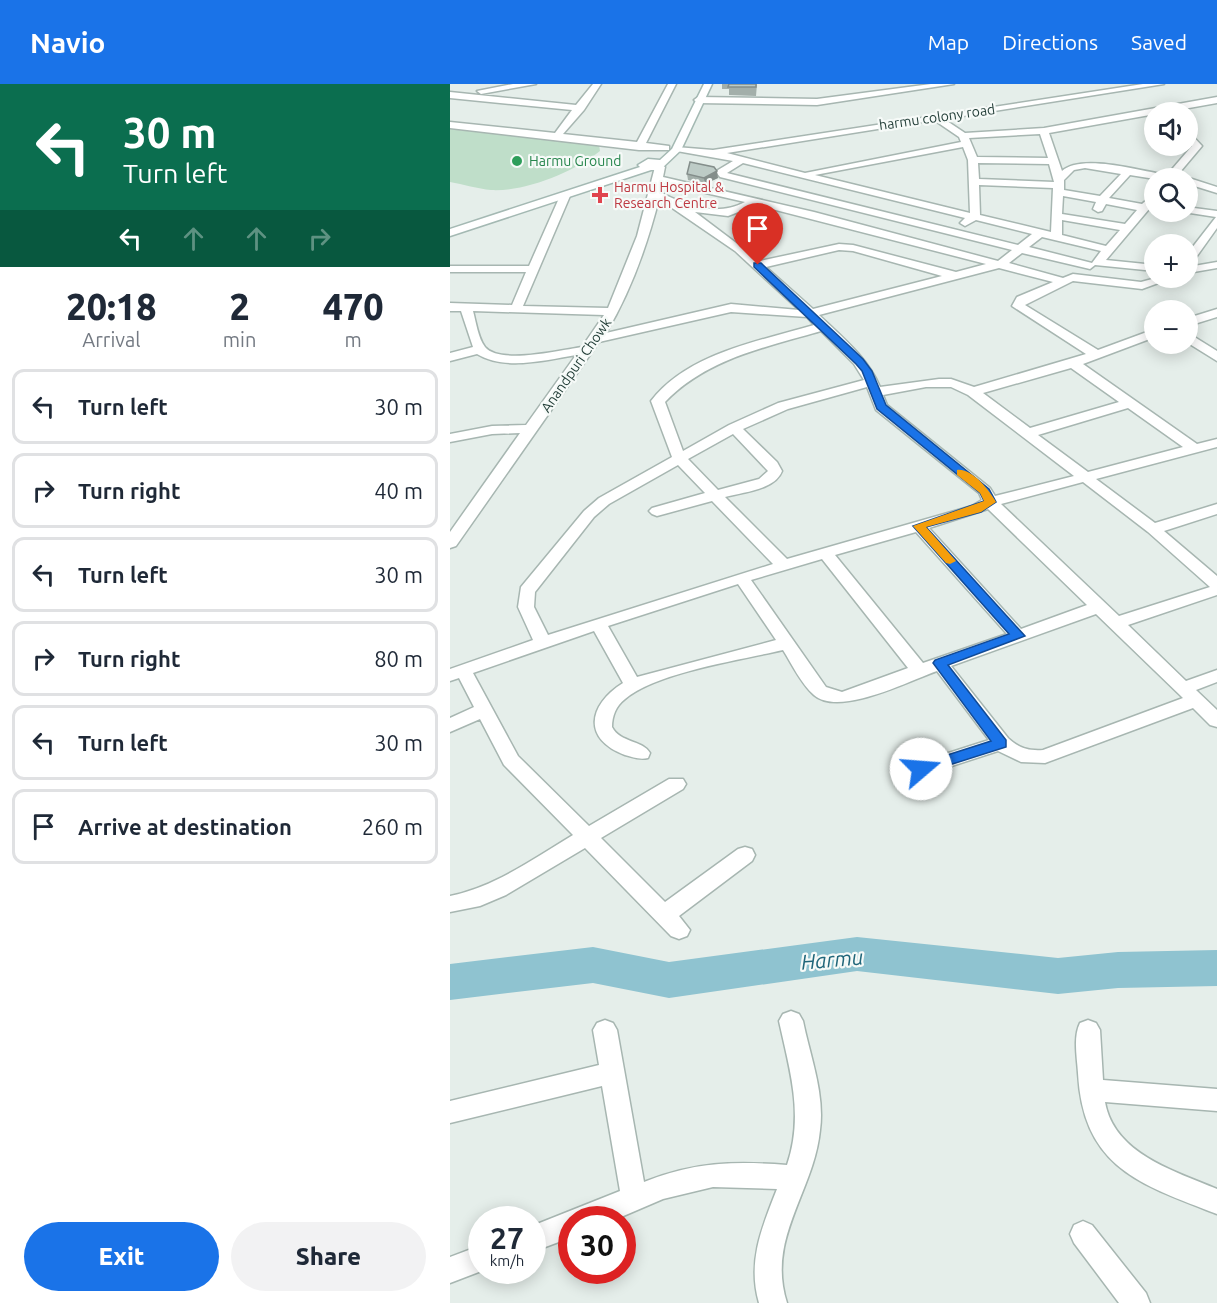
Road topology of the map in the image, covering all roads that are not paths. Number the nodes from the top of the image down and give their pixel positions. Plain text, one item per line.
1 (472, 84) edge
2 (531, 84) edge
3 (597, 84) edge
4 (672, 84) edge
5 (708, 84) edge
6 (845, 84) edge
7 (895, 84) edge
8 (950, 84) edge
9 (1107, 84) edge
10 (1160, 84) edge
11 (922, 89) junction
12 (907, 91) junction
13 (1122, 94) junction
14 (931, 95) dead end
15 (451, 96) edge
16 (693, 96) junction
17 (864, 96) junction
18 (1217, 100) edge
19 (1135, 102) dead end
20 (1198, 104) edge
21 (950, 107) dead end
22 (1144, 107) edge
23 (581, 108) junction
24 (959, 113) junction
25 (680, 116) dead end
26 (1144, 116) edge
27 (935, 117) junction
28 (450, 124) edge
29 (1044, 131) junction
30 (559, 133) junction
31 (965, 140) junction
32 (644, 145) junction
33 (671, 149) junction
34 (713, 153) junction
35 (1189, 156) edge
36 (741, 160) junction
37 (973, 160) junction
38 (1053, 161) junction
39 (654, 167) junction
40 (1180, 168) edge
41 (1128, 172) junction
42 (799, 173) junction
43 (1144, 174) edge
44 (974, 182) junction
45 (1198, 184) edge
46 (1059, 185) junction
47 (770, 186) junction
48 (856, 187) junction
49 (1217, 190) edge
50 (657, 195) junction
51 (565, 196) junction
52 (751, 200) junction
53 (1102, 200) junction
54 (831, 202) junction
55 (918, 202) junction
56 (677, 205) junction
57 (1144, 208) edge
58 (1144, 209) edge
59 (1198, 212) edge
60 (810, 214) junction
61 (1217, 214) edge
62 (975, 216) junction
63 (1058, 216) junction
64 (894, 217) junction
65 (1217, 220) edge
66 (1092, 222) junction
67 (450, 226) edge
68 (1128, 228) junction
69 (873, 231) junction
70 (952, 232) junction
71 (450, 233) edge
72 (1040, 233) junction
73 (1056, 237) junction
74 (933, 246) junction
75 (1198, 247) edge
76 (1020, 249) junction
77 (1109, 250) junction
78 (1001, 264) junction
79 (1094, 264) junction
80 (758, 265) junction
81 (1217, 265) edge
82 (1144, 267) edge
83 (535, 268) junction
84 (1198, 268) edge
85 (450, 269) edge
86 (958, 276) junction
87 (1069, 280) junction
88 (1144, 285) edge
89 (450, 308) edge
90 (466, 308) junction
91 (516, 309) junction
92 (613, 312) junction
93 (1217, 313) edge
94 (808, 314) junction
95 (1198, 319) edge
96 (823, 326) junction
97 (1144, 337) edge
98 (597, 339) junction
99 (1198, 345) edge
100 (480, 348) junction
101 (586, 350) junction
102 (1094, 354) junction
103 (450, 357) edge
104 (1217, 357) edge
105 (1073, 363) junction
106 (874, 387) junction
107 (973, 392) junction
108 (1129, 403) junction
109 (734, 428) junction
110 (531, 429) junction
111 (1029, 433) junction
112 (450, 438) edge
113 (1217, 443) edge
114 (1195, 450) junction
115 (679, 458) junction
116 (1088, 478) junction
117 (714, 495) junction
118 (990, 502) junction
119 (1216, 510) edge
120 (657, 511) dead end
121 (919, 526) junction
122 (1153, 529) junction
123 (450, 543) edge
124 (825, 553) junction
125 (783, 565) junction
126 (741, 577) junction
127 (1217, 584) edge
128 (1217, 590) edge
129 (1099, 607) junction
130 (598, 623) junction
131 (1116, 623) junction
132 (1018, 636) junction
133 (542, 641) junction
134 (786, 643) junction
135 (940, 663) junction
136 (919, 670) junction
137 (456, 673) edge
138 (1217, 676) edge
139 (633, 685) junction
140 (1190, 694) junction
141 (485, 709) junction
142 (1217, 721) edge
143 (450, 726) edge
144 (1000, 743) junction
145 (641, 753) dead end
146 (921, 769) dead end
147 (676, 784) dead end
148 (587, 838) junction
149 (745, 855) dead end
150 (450, 904) edge
151 (664, 915) junction
152 (680, 930) dead end
153 (791, 1021) dead end
154 (604, 1030) dead end
155 (1088, 1030) dead end
156 (612, 1073) junction
157 (1094, 1090) junction
158 (1217, 1100) edge
159 (450, 1112) edge
160 (796, 1178) junction
161 (634, 1200) junction
162 (1217, 1202) edge
163 (618, 1206) edge
164 (1083, 1234) dead end
165 (468, 1263) edge
166 (450, 1270) edge
167 (773, 1303) edge
168 (1136, 1303) edge

1 - 15 street
2 - 15 street
3 - 23 street
4 - 32 street
5 - 16 street
6 - 17 street
7 - 12 street
8 - 11 street
9 - 13 street
10 - 13 street, harmu colony road
11 - 12 street
11 - 14 street
12 - 17 street
13 - 24 street, harmu colony road
15 - 23 street
16 - 17 street
16 - 33 street
18 - 20 street
19 - 22 street
21 - 24 street
23 - 30 street
24 - 27 street, harmu colony road
25 - 33 street
26 - 29 street
27 - 31 street
27 - 34 street, harmu colony road
28 - 30 street
28 - 32 street
29 - 31 street
29 - 38 street
30 - 32 street
31 - 37 street
31 - 42 street
32 - 33 street
33 - 34 street
33 - 39 street
34 - 36 street
35 - 40 street
36 - 42 street
36 - 47 street
37 - 38 street
37 - 44 street
38 - 46 street
39 - 50 street, Anandpuri Chowk
39 - 51 street
39 - 52 street
39 - 67 street
41 - 43 street
41 - 46 street
41 - 53 street
42 - 47 street
42 - 48 street
44 - 46 street
44 - 62 street
45 - 49 street
46 - 53 street
46 - 63 street
47 - 52 street
47 - 54 street
48 - 54 street
48 - 55 street
50 - 56 street
50 - 92 street, Anandpuri Chowk
51 - 71 street
51 - 83 street
52 - 56 street
52 - 60 street
53 - 57 street
53 - 66 street
54 - 60 street
54 - 64 street
55 - 62 street
55 - 64 street
56 - 80 street
58 - 68 street
59 - 61 street
60 - 69 street
62 - 70 street
62 - 72 street
63 - 66 street
63 - 73 street
64 - 69 street
64 - 70 street
65 - 75 street
66 - 68 street
68 - 77 street
69 - 74 street
70 - 74 street
70 - 76 street
72 - 73 street
72 - 76 street
73 - 77 street
74 - 78 street
76 - 78 street
76 - 79 street
77 - 79 street
78 - 86 street
78 - 87 street
79 - 82 street
79 - 87 street
80 - 86 street
80 - 94 street
81 - 84 street
83 - 85 street
83 - 91 street
86 - 94 street
87 - 88 street
87 - 102 street
89 - 90 street
90 - 91 street
90 - 100 street
91 - 92 street
92 - 98 street, Anandpuri Chowk
93 - 95 street
94 - 96 street
94 - 98 street
96 - 106 street
96 - 115 street
97 - 102 street
98 - 101 street, Anandpuri Chowk
99 - 104 street
100 - 101 street
100 - 103 street
101 - 110 street, Anandpuri Chowk
102 - 105 street
105 - 107 street
105 - 108 street
106 - 107 street
106 - 109 street
106 - 118 street
107 - 111 street
108 - 111 street
108 - 114 street
109 - 115 street
109 - 117 street
110 - 112 street
110 - 123 street, Anandpuri Chowk
111 - 116 street
113 - 114 street
114 - 116 street
115 - 117 street
115 - 133 street
116 - 118 street
116 - 122 street
117 - 120 street
117 - 125 street
118 - 121 street
118 - 129 street
119 - 122 street
121 - 124 street
121 - 132 street
122 - 127 street
124 - 125 street
124 - 136 street
125 - 126 street
126 - 130 street
126 - 134 street
128 - 131 street
129 - 131 street
129 - 132 street
130 - 133 street
130 - 139 street
131 - 140 street
132 - 135 street
133 - 137 street
134 - 136 street
134 - 139 street
135 - 136 street
135 - 144 street
137 - 141 street
138 - 140 street
139 - 145 street
140 - 142 street
140 - 144 street
141 - 143 street
141 - 148 street
144 - 146 street
147 - 148 street
148 - 150 street
148 - 151 street
149 - 151 street
151 - 152 street
153 - 160 street
154 - 156 street
155 - 157 street
156 - 159 street
156 - 161 street
157 - 158 street
157 - 162 street
160 - 161 street
160 - 167 street
161 - 163 street
164 - 168 street
165 - 166 street

